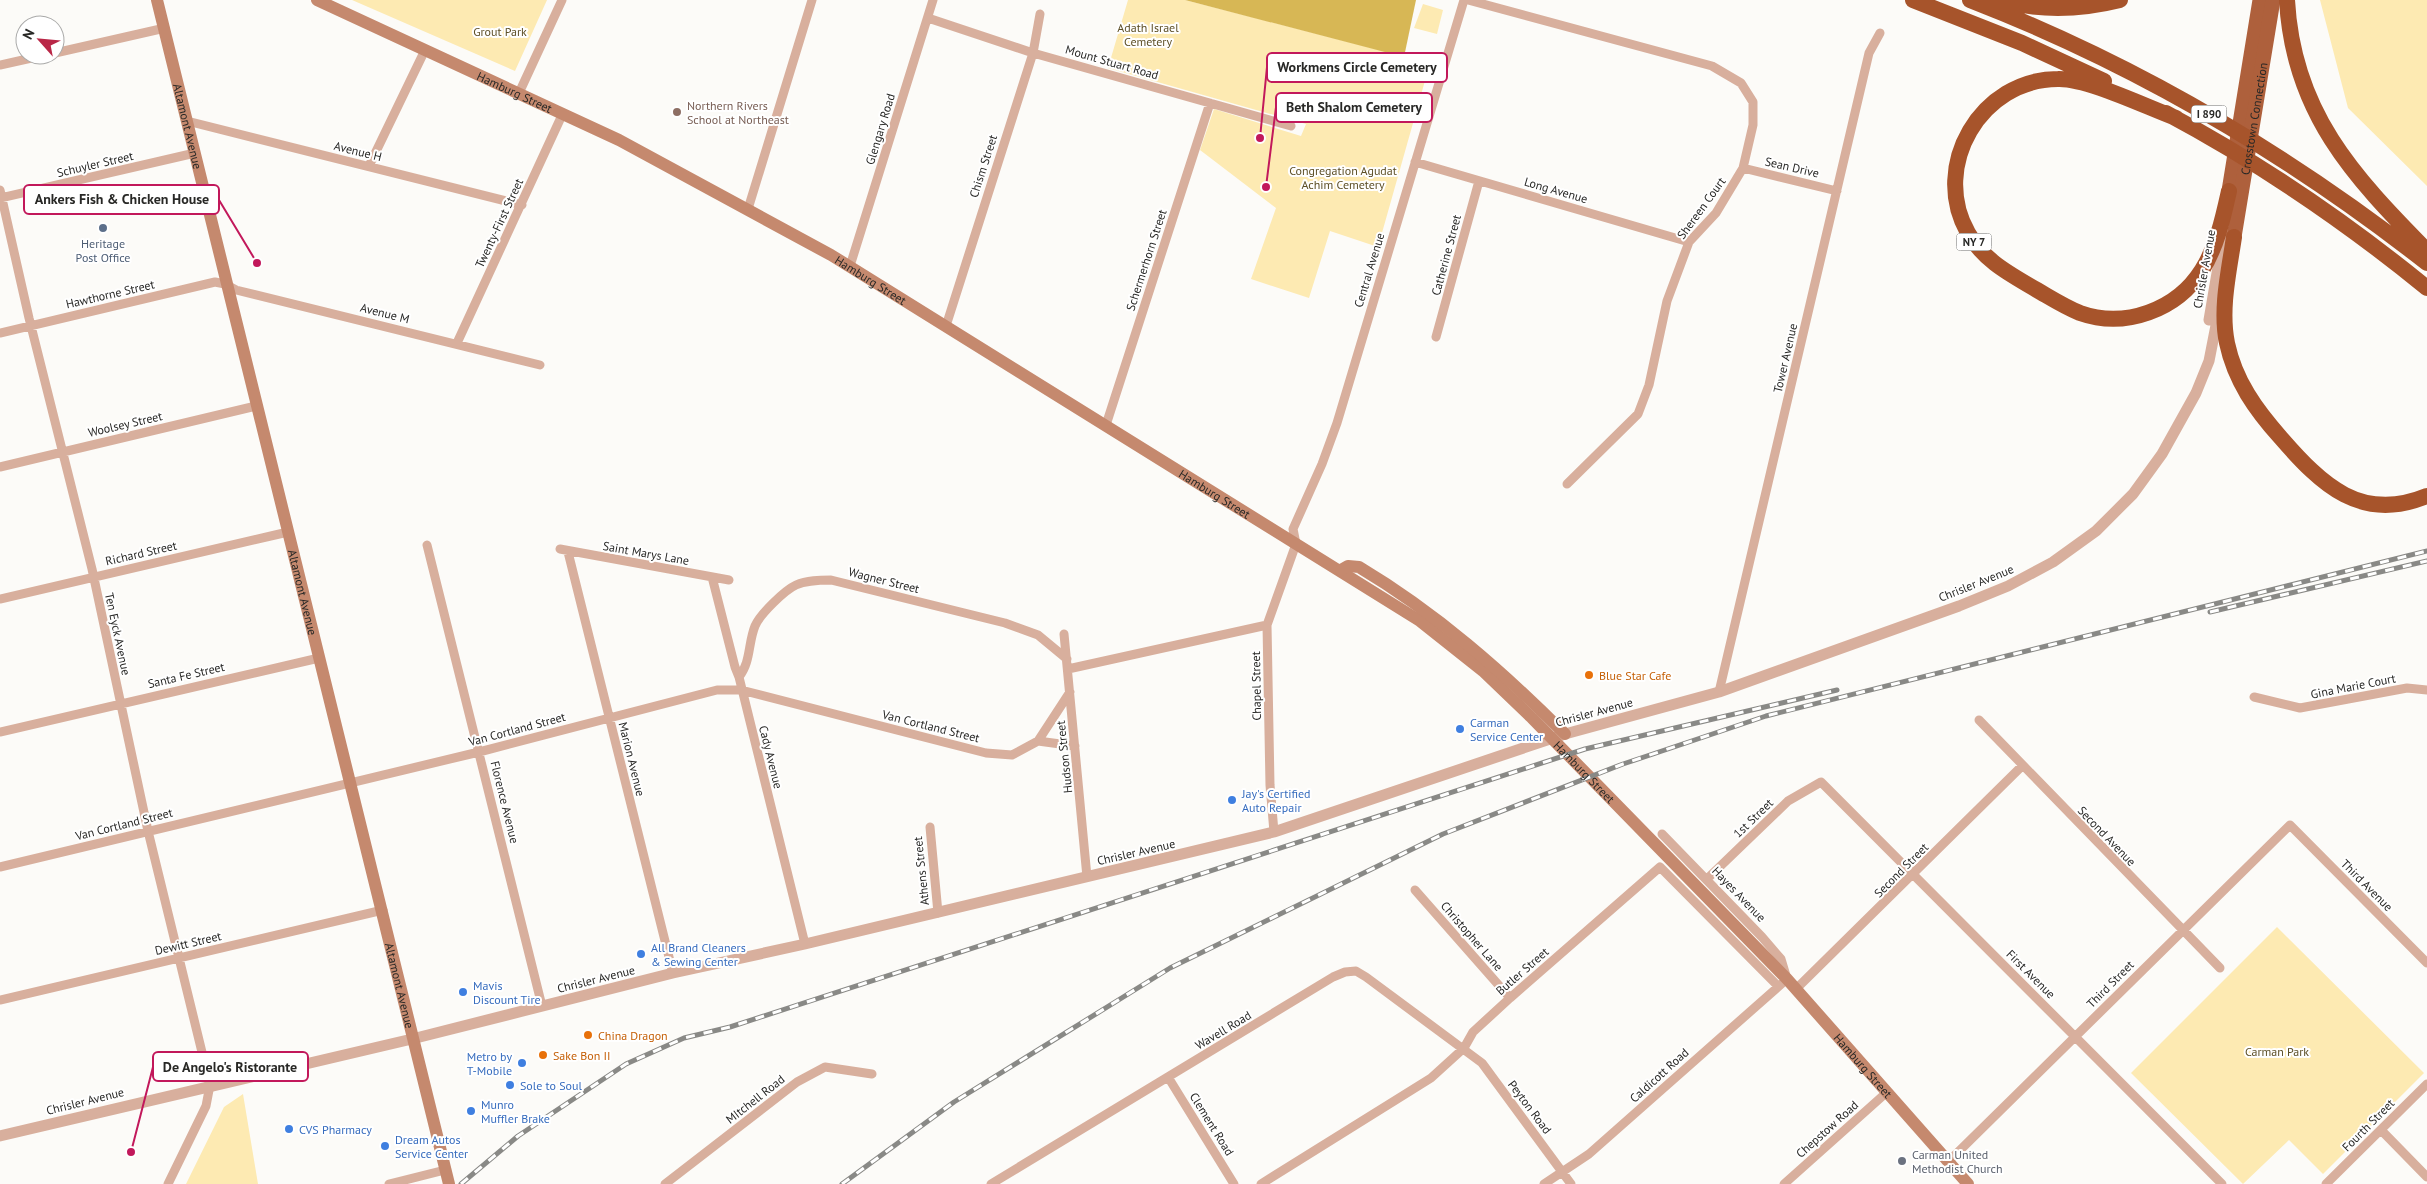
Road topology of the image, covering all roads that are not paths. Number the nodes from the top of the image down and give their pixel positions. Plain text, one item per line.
1 (157, 0) edge
2 (317, 0) edge
3 (562, 0) edge
4 (812, 0) edge
5 (933, 0) edge
6 (1466, 0) edge
7 (1913, 0) edge
8 (1970, 0) edge
9 (1999, 0) edge
10 (2120, 0) edge
11 (2260, 0) edge
12 (2273, 0) edge
13 (2287, 0) edge
14 (1040, 14) dead end
15 (928, 18) junction
16 (165, 28) junction
17 (1880, 33) dead end
18 (425, 50) junction
19 (65, 51) edge
20 (1032, 53) junction
21 (15, 62) edge
22 (0, 65) edge
23 (519, 93) junction
24 (1210, 104) junction
25 (2250, 104) junction
26 (563, 113) junction
27 (2176, 118) junction
28 (187, 121) junction
29 (1291, 126) dead end
30 (195, 153) junction
31 (1415, 162) junction
32 (369, 166) junction
33 (1743, 168) junction
34 (1479, 181) junction
35 (1836, 191) junction
36 (0, 195) edge
37 (2235, 195) junction
38 (522, 205) junction
39 (748, 210) junction
40 (2234, 237) junction
41 (1689, 242) junction
42 (2427, 251) edge
43 (2392, 261) junction
44 (2427, 263) edge
45 (850, 266) junction
46 (226, 284) junction
47 (2427, 288) edge
48 (2427, 296) edge
49 (30, 325) junction
50 (946, 326) junction
51 (0, 332) edge
52 (1436, 336) dead end
53 (457, 343) junction
54 (540, 364) dead end
55 (256, 406) junction
56 (2188, 409) junction
57 (1106, 425) junction
58 (62, 452) junction
59 (0, 467) edge
60 (1567, 484) dead end
61 (2427, 496) edge
62 (288, 532) junction
63 (1296, 544) junction
64 (427, 545) dead end
65 (564, 550) joint
66 (1341, 570) junction
67 (93, 576) junction
68 (712, 577) junction
69 (729, 580) dead end
70 (0, 599) edge
71 (1267, 625) junction
72 (1064, 634) dead end
73 (319, 658) junction
74 (1068, 664) junction
75 (739, 677) junction
76 (741, 690) junction
77 (2427, 690) edge
78 (1070, 692) junction
79 (1719, 692) junction
80 (2254, 697) dead end
81 (120, 703) junction
82 (608, 718) junction
83 (1979, 720) dead end
84 (0, 732) edge
85 (1565, 734) junction
86 (1038, 741) junction
87 (1075, 746) junction
88 (479, 752) junction
89 (2022, 766) junction
90 (1822, 782) joint
91 (351, 783) junction
92 (2290, 825) joint
93 (930, 827) dead end
94 (148, 831) junction
95 (1274, 832) junction
96 (1662, 834) dead end
97 (0, 867) edge
98 (1914, 875) junction
99 (1087, 877) junction
100 (1708, 879) junction
101 (1416, 890) dead end
102 (383, 910) junction
103 (938, 913) junction
104 (2182, 930) junction
105 (805, 944) junction
106 (179, 958) junction
107 (2427, 963) edge
108 (2220, 968) dead end
109 (673, 973) junction
110 (1782, 982) junction
111 (1796, 989) junction
112 (1510, 998) junction
113 (0, 1000) edge
114 (542, 1006) junction
115 (2076, 1036) junction
116 (412, 1039) junction
117 (1464, 1048) junction
118 (872, 1074) dead end
119 (1168, 1078) junction
120 (2427, 1084) edge
121 (210, 1085) junction
122 (1886, 1093) junction
123 (2381, 1130) junction
124 (0, 1136) edge
125 (1948, 1162) junction
126 (445, 1170) junction
127 (1563, 1173) junction
128 (2427, 1176) edge
129 (168, 1184) edge
130 (389, 1184) edge
131 (449, 1184) edge
132 (665, 1184) edge
133 (991, 1184) edge
134 (1234, 1184) edge
135 (1261, 1184) edge
136 (1544, 1184) edge
137 (1571, 1184) edge
138 (1784, 1184) edge
139 (1968, 1184) edge
140 (2222, 1184) edge
141 (2326, 1184) edge

1 - 16 main road, Altamont Avenue
2 - 18 main road, Hamburg Street
3 - 23 street
4 - 39 street
5 - 15 street, Glengary Road
6 - 31 street, Central Avenue
6 - 33 street, Shereen Court
7 - 27 highway, I 890
8 - 44 highway, I 890
9 - 10 highway
11 - 25 highway, Crosstown Connection / NY 7
12 - 25 highway, Crosstown Connection
13 - 42 highway
14 - 20 street, Chism Street
15 - 20 street, Mount Stuart Road
15 - 45 street, Glengary Road
16 - 19 street
16 - 28 main road, Altamont Avenue
17 - 35 street, Tower Avenue
18 - 23 main road, Hamburg Street
18 - 32 street
20 - 24 street, Mount Stuart Road
20 - 50 street, Chism Street
21 - 22 street
23 - 26 main road, Hamburg Street
24 - 29 street, Mount Stuart Road
24 - 57 street, Schermerhorn Street
25 - 37 highway, Crosstown Connection / NY 7
26 - 38 street, Twenty-First Street
26 - 39 main road, Hamburg Street
27 - 37 highway, NY 7
27 - 43 highway, I 890
28 - 30 main road, Altamont Avenue
28 - 32 street, Avenue H
30 - 36 street, Schuyler Street
30 - 46 main road, Altamont Avenue
31 - 34 street, Long Avenue
31 - 63 street, Central Avenue
32 - 38 street, Avenue H
33 - 35 street, Sean Drive
33 - 41 street, Shereen Court
34 - 41 street, Long Avenue
34 - 52 street, Catherine Street
35 - 79 street, Tower Avenue
36 - 49 street, Ten Eyck Avenue
37 - 40 highway, Crosstown Connection
37 - 56 street, Chrisler Avenue
38 - 53 street, Twenty-First Street
39 - 45 main road, Hamburg Street
40 - 56 street, Chrisler Avenue
40 - 61 highway
41 - 60 street, Shereen Court
43 - 47 highway, I 890
43 - 48 highway
45 - 50 main road, Hamburg Street
46 - 49 street, Hawthorne Street
46 - 53 street, Avenue M
46 - 55 main road, Altamont Avenue
49 - 51 street, Hawthorne Street
49 - 58 street, Ten Eyck Avenue
50 - 57 main road, Hamburg Street
53 - 54 street, Avenue M
55 - 58 street, Woolsey Street
55 - 62 main road, Altamont Avenue
56 - 79 street, Chrisler Avenue
57 - 63 main road, Hamburg Street
58 - 59 street, Woolsey Street
58 - 67 street, Ten Eyck Avenue
62 - 67 street, Richard Street
62 - 73 main road, Altamont Avenue
63 - 66 main road, Hamburg Street
63 - 71 street, Chapel Street
64 - 88 street, Florence Avenue
65 - 68 street, Saint Marys Lane
65 - 82 street, Marion Avenue
66 - 85 main road
66 - 110 main road, Hamburg Street
67 - 70 street, Richard Street
67 - 81 street, Ten Eyck Avenue
68 - 69 street, Saint Marys Lane
68 - 75 street, Cady Avenue
71 - 74 street
71 - 95 street, Chapel Street
72 - 74 street, Hudson Street
73 - 81 street, Santa Fe Street
73 - 91 main road, Altamont Avenue
74 - 75 street, Wagner Street
74 - 78 street, Hudson Street
75 - 76 street, Cady Avenue
76 - 82 street, Van Cortland Street
76 - 86 street, Van Cortland Street
76 - 105 street, Cady Avenue
77 - 80 street, Gina Marie Court
78 - 86 street, Van Cortland Street
78 - 87 street, Hudson Street
79 - 85 street, Chrisler Avenue
81 - 84 street, Santa Fe Street
81 - 94 street, Ten Eyck Avenue
82 - 88 street, Van Cortland Street
82 - 109 street, Marion Avenue
83 - 89 street, Second Avenue
85 - 95 street, Chrisler Avenue
86 - 87 street
87 - 99 street, Hudson Street
88 - 91 street, Van Cortland Street
88 - 114 street, Florence Avenue
89 - 98 street, Second Street
89 - 104 street, Second Avenue
90 - 98 street, First Avenue
90 - 100 street, 1st Street
91 - 94 street, Van Cortland Street
91 - 102 main road, Altamont Avenue
92 - 104 street, Third Street
92 - 107 street, Third Avenue
93 - 103 street, Athens Street
94 - 97 street, Van Cortland Street
94 - 106 street, Ten Eyck Avenue
95 - 99 street, Chrisler Avenue
96 - 100 street, Hayes Avenue
98 - 111 street, Second Street
98 - 115 street, First Avenue
99 - 103 street, Chrisler Avenue
100 - 110 street, Hayes Avenue
101 - 112 street, Christopher Lane
102 - 106 street, Dewitt Street
102 - 116 main road, Altamont Avenue
103 - 105 street, Chrisler Avenue
104 - 108 street, Second Avenue
104 - 115 street, Third Street
105 - 109 street, Chrisler Avenue
106 - 113 street, Dewitt Street
106 - 121 street, Ten Eyck Avenue
109 - 114 street, Chrisler Avenue
110 - 111 main road, Hamburg Street
110 - 112 street, Butler Street
110 - 127 street, Caldicott Road
111 - 122 main road, Hamburg Street
112 - 117 street, Butler Street
114 - 116 street, Chrisler Avenue
115 - 125 street, Third Street
115 - 140 street, First Avenue
116 - 121 street, Chrisler Avenue
116 - 126 main road, Altamont Avenue
117 - 119 street, Wavell Road
117 - 127 street, Peyton Road
117 - 135 street, Butler Street
118 - 132 street, MItchell Road
119 - 133 street, Wavell Road
119 - 134 street, Clement Road
120 - 123 street, Fourth Street
121 - 124 street, Chrisler Avenue
121 - 129 street
122 - 125 main road, Hamburg Street
122 - 138 street, Chepstow Road
123 - 128 street
123 - 141 street, Fourth Street
125 - 139 main road, Hamburg Street
126 - 130 street
126 - 131 main road, Altamont Avenue
127 - 136 street, Caldicott Road
127 - 137 street, Peyton Road

